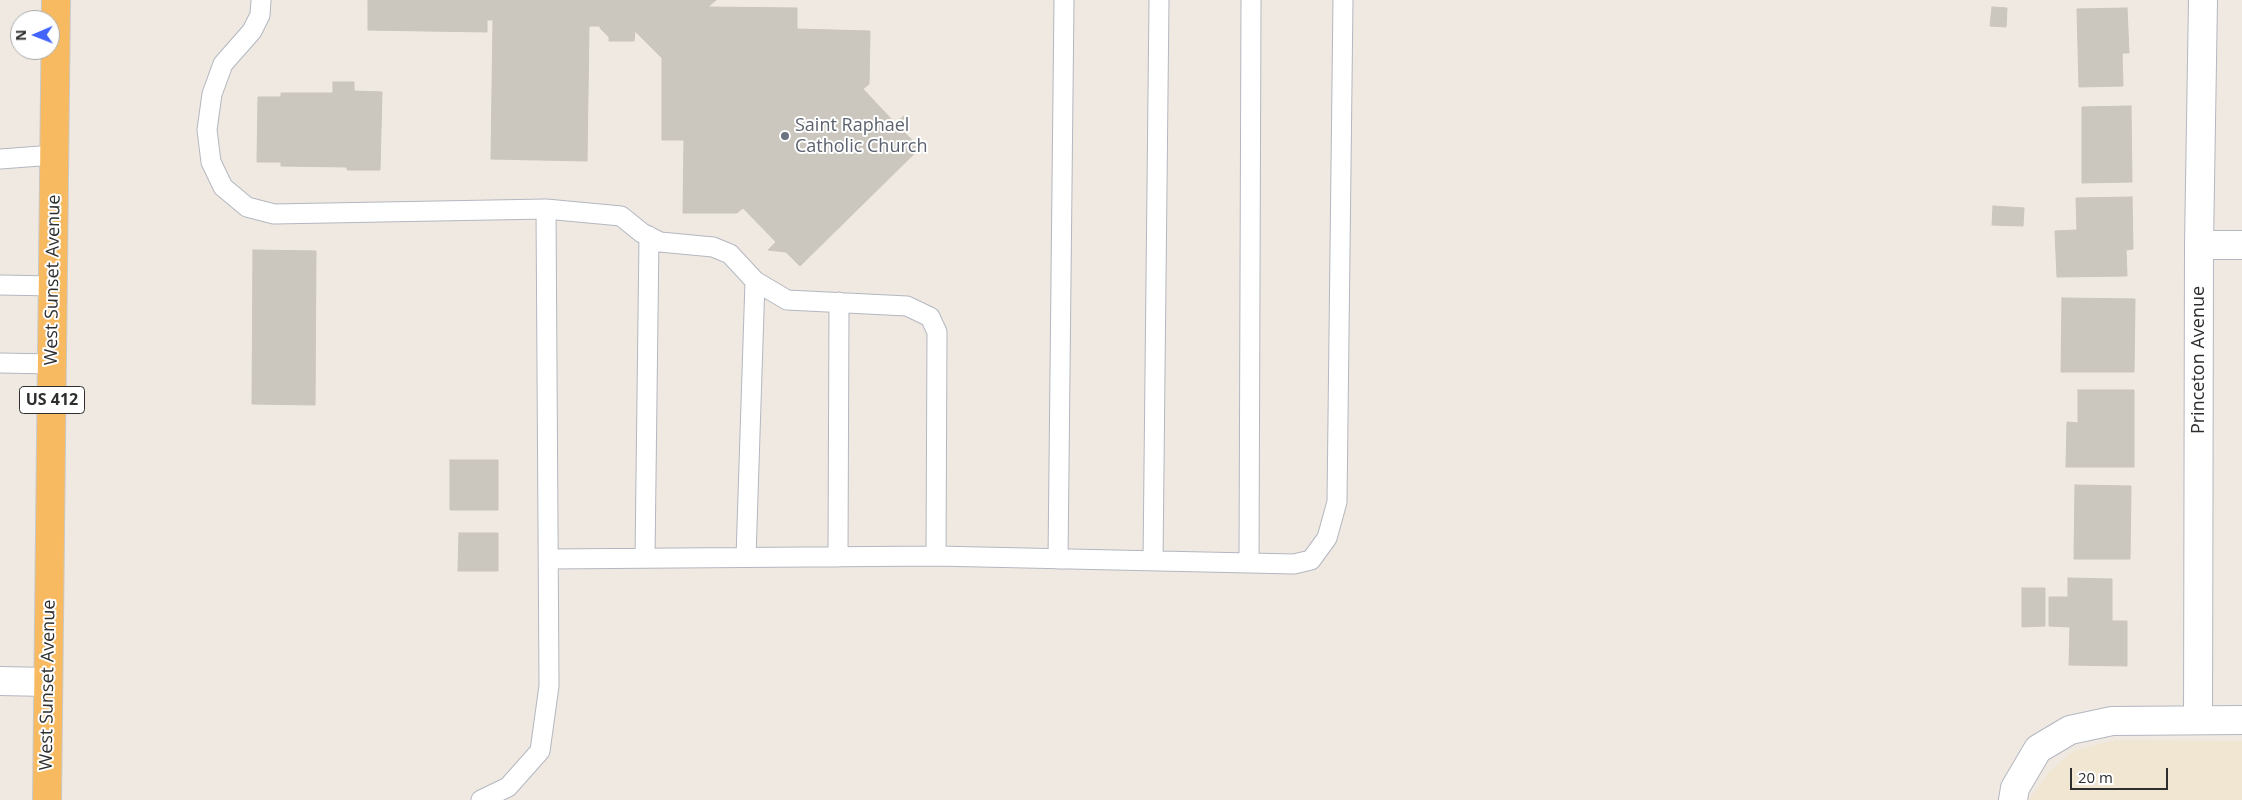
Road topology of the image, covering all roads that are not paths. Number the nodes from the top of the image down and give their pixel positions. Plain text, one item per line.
1 (56, 0) edge
2 (261, 0) edge
3 (1064, 0) edge
4 (1159, 0) edge
5 (1251, 0) edge
6 (1343, 0) edge
7 (2203, 0) edge
8 (54, 155) junction
9 (0, 160) edge
10 (546, 209) junction
11 (649, 236) junction
12 (2199, 245) junction
13 (2242, 245) edge
14 (755, 281) junction
15 (0, 285) edge
16 (53, 286) junction
17 (839, 302) junction
18 (0, 363) edge
19 (52, 364) junction
20 (936, 556) junction
21 (746, 557) junction
22 (838, 557) junction
23 (645, 558) junction
24 (1058, 558) junction
25 (548, 559) junction
26 (1152, 561) junction
27 (1249, 563) junction
28 (0, 681) edge
29 (48, 682) junction
30 (2198, 720) junction
31 (2242, 720) edge
32 (47, 800) edge
33 (481, 800) edge
34 (2013, 800) edge

1 - 8 highway, West Sunset Avenue / US 412
2 - 10 lane
3 - 24 lane
4 - 26 lane
5 - 27 lane
6 - 27 lane
7 - 12 street, Princeton Avenue
8 - 9 lane
8 - 16 highway, West Sunset Avenue / US 412
10 - 11 lane
10 - 25 lane
11 - 14 lane
11 - 23 lane
12 - 13 street
12 - 30 street, Princeton Avenue
14 - 17 lane
14 - 21 lane
15 - 16 lane
16 - 19 highway, West Sunset Avenue / US 412
17 - 20 lane
17 - 22 lane
18 - 19 lane
19 - 29 highway, West Sunset Avenue / US 412
20 - 22 lane
20 - 24 lane
21 - 22 lane
21 - 23 lane
23 - 25 lane
24 - 26 lane
25 - 33 lane
26 - 27 lane
28 - 29 street
29 - 32 highway, West Sunset Avenue / US 412
30 - 31 street
30 - 34 street

